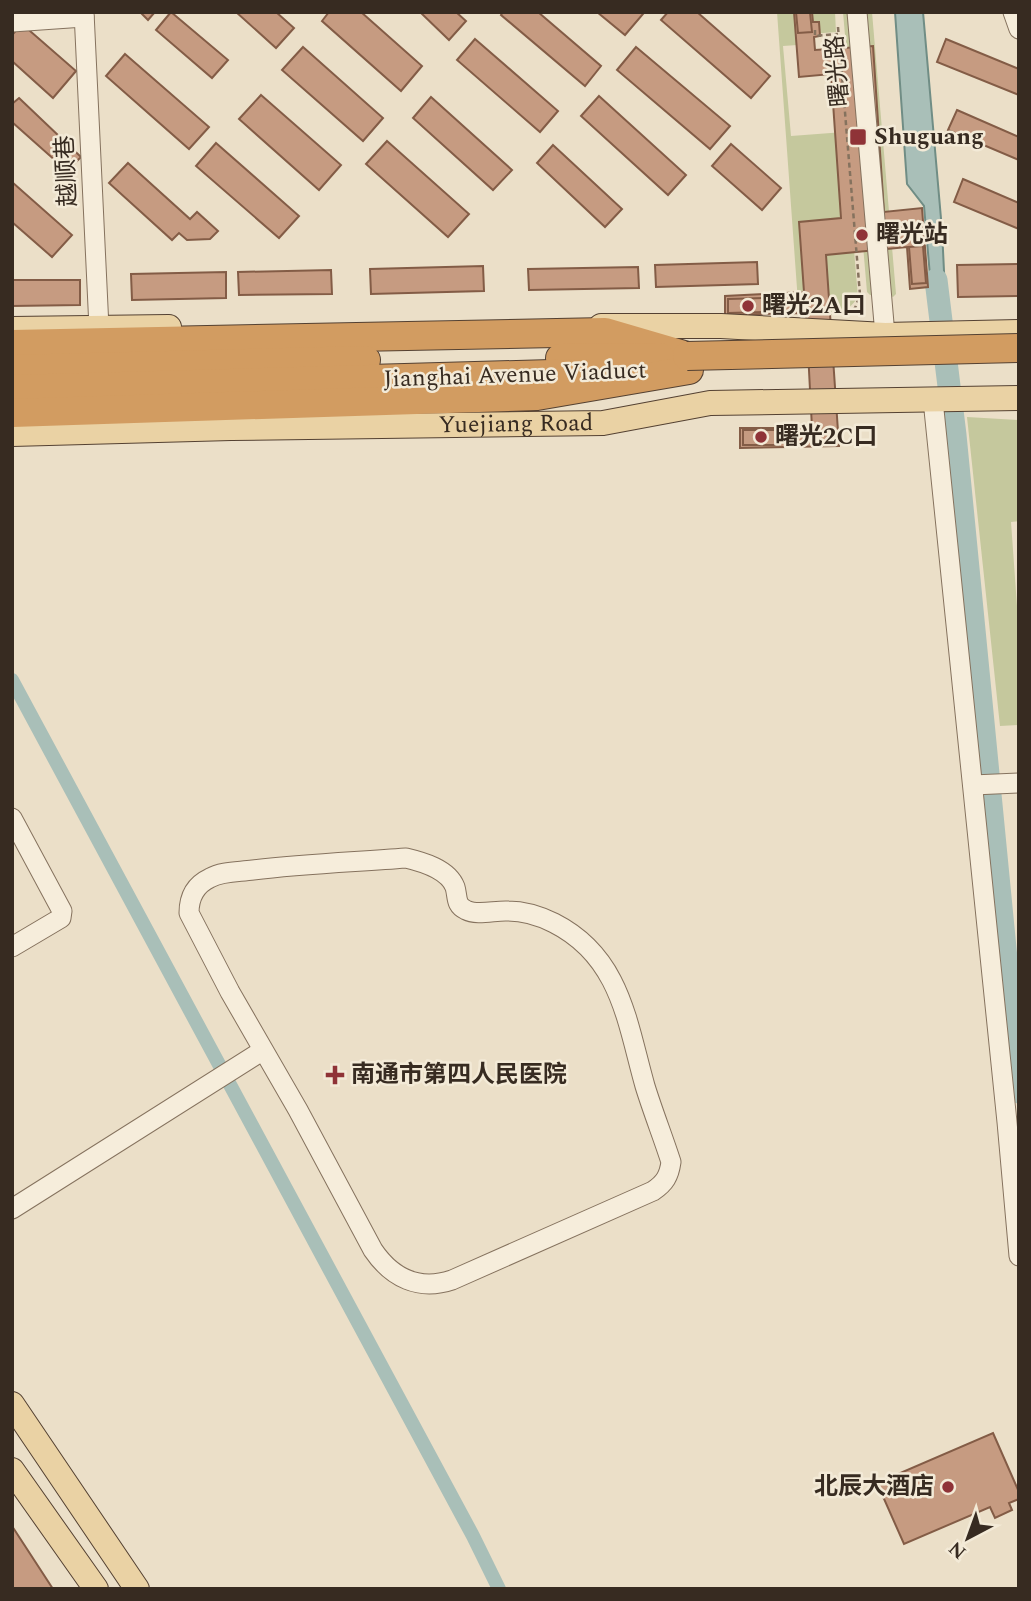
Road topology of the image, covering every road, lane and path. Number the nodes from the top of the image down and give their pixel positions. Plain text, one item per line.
1 (858, 12) edge
2 (1013, 12) edge
3 (84, 15) edge
4 (12, 22) edge
5 (838, 27) dead end
6 (1019, 29) edge
7 (815, 30) dead end
8 (838, 34) junction
9 (841, 316) dead end
10 (99, 328) junction
11 (12, 330) edge
12 (1019, 332) edge
13 (885, 334) junction
14 (12, 344) edge
15 (1019, 348) edge
16 (688, 363) junction
17 (1019, 366) edge
18 (12, 369) edge
19 (12, 389) edge
20 (1019, 398) edge
21 (933, 400) junction
22 (12, 413) edge
23 (12, 434) edge
24 (1019, 783) edge
25 (973, 785) junction
26 (12, 818) edge
27 (12, 947) edge
28 (262, 1051) junction
29 (12, 1209) edge
30 (1019, 1256) edge
31 (12, 1404) edge
32 (12, 1470) edge
33 (96, 1589) edge
34 (137, 1589) edge

1 - 13 street, 曙光路
2 - 6 street
3 - 4 street
3 - 10 street, 越顺巷
5 - 8 path
7 - 8 path
8 - 9 path
10 - 11 main road
10 - 13 main road
12 - 13 main road
14 - 16 highway
15 - 16 highway, Jianghai Avenue Viaduct, bridge
16 - 17 highway, Jianghai Avenue Viaduct
16 - 18 highway, Jianghai Avenue Viaduct
16 - 19 highway, Jianghai Avenue Viaduct
16 - 22 highway
20 - 21 main road, Yuejiang Road
21 - 23 main road, Yuejiang Road
21 - 25 street
24 - 25 street
25 - 30 street
26 - 27 street
28 - 28 street
28 - 29 street
31 - 34 main road
32 - 33 main road

